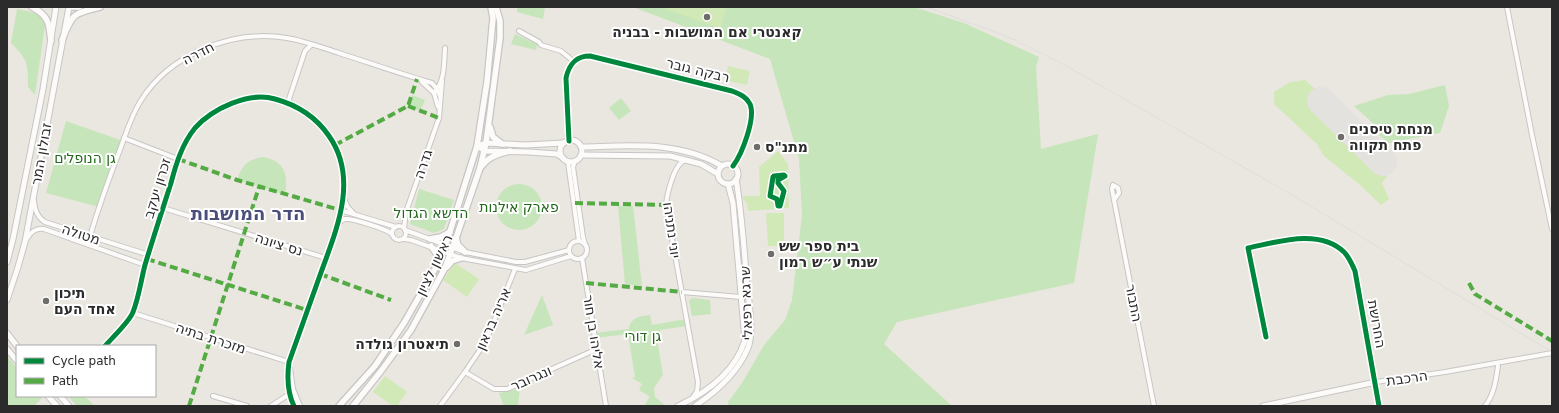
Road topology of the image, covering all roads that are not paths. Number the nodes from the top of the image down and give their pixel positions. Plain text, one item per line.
1 (32, 7) edge
2 (56, 7) edge
3 (69, 7) edge
4 (79, 7) edge
5 (100, 7) edge
6 (491, 7) edge
7 (496, 7) edge
8 (1507, 7) edge
9 (519, 31) dead end
10 (62, 40) junction
11 (51, 41) junction
12 (301, 42) junction
13 (311, 45) junction
14 (446, 48) dead end
15 (305, 51) junction
16 (574, 61) junction
17 (417, 79) junction
18 (442, 81) junction
19 (432, 83) junction
20 (437, 89) junction
21 (434, 93) junction
22 (440, 96) junction
23 (287, 100) junction
24 (440, 115) junction
25 (489, 121) junction
26 (124, 138) junction
27 (569, 141) junction
28 (486, 143) junction
29 (564, 143) junction
30 (502, 144) junction
31 (477, 146) junction
32 (581, 147) junction
33 (484, 151) junction
34 (510, 152) junction
35 (581, 155) junction
36 (670, 156) junction
37 (563, 158) junction
38 (178, 159) junction
39 (687, 159) junction
40 (575, 161) junction
41 (568, 162) junction
42 (722, 166) junction
43 (733, 166) junction
44 (480, 168) junction
45 (676, 168) junction
46 (718, 174) junction
47 (736, 179) junction
48 (728, 184) junction
49 (34, 193) junction
50 (343, 196) junction
51 (1114, 200) dead end
52 (163, 208) junction
53 (340, 210) junction
54 (406, 212) junction
55 (356, 215) junction
56 (397, 227) junction
57 (337, 228) junction
58 (405, 229) junction
59 (1552, 229) edge
60 (450, 232) junction
61 (392, 234) junction
62 (90, 237) junction
63 (456, 238) junction
64 (403, 239) junction
65 (430, 239) junction
66 (579, 241) junction
67 (25, 242) junction
68 (88, 244) junction
69 (446, 244) junction
70 (585, 244) junction
71 (431, 246) junction
72 (453, 247) junction
73 (569, 250) junction
74 (443, 251) junction
75 (465, 252) junction
76 (450, 254) junction
77 (149, 255) junction
78 (571, 256) junction
79 (326, 258) junction
80 (461, 258) junction
81 (582, 258) junction
82 (7, 262) edge
83 (145, 265) junction
84 (436, 267) junction
85 (445, 268) junction
86 (515, 269) junction
87 (1355, 271) joint
88 (682, 292) junction
89 (741, 297) junction
90 (7, 300) edge
91 (133, 313) junction
92 (7, 327) edge
93 (7, 333) edge
94 (1266, 337) dead end
95 (14, 341) junction
96 (16, 345) edge
97 (106, 345) edge
98 (597, 348) junction
99 (7, 349) edge
100 (1552, 354) edge
101 (16, 359) edge
102 (289, 362) junction
103 (1498, 366) dead end
104 (465, 372) junction
105 (698, 382) junction
106 (1376, 382) junction
107 (708, 388) junction
108 (295, 395) junction
109 (213, 396) dead end
110 (49, 397) edge
111 (61, 397) edge
112 (290, 397) junction
113 (692, 398) junction
114 (274, 405) edge
115 (681, 405) edge
116 (57, 406) edge
117 (69, 406) edge
118 (247, 406) edge
119 (294, 406) edge
120 (300, 406) edge
121 (339, 406) edge
122 (353, 406) edge
123 (440, 406) edge
124 (606, 406) edge
125 (695, 406) edge
126 (1154, 406) edge
127 (1263, 406) edge
128 (1379, 406) edge
129 (1485, 406) edge

1 - 11 main road
2 - 11 street, זבולון המר
3 - 4 main road
3 - 10 street, זבולון המר
5 - 10 main road
6 - 31 main road, ראשון לציון
7 - 25 main road, ראשון לציון
8 - 59 street
9 - 16 street
10 - 49 street, זבולון המר
11 - 82 street, זבולון המר
12 - 13 street, חדרה
12 - 15 street
12 - 26 street, חדרה
13 - 15 street
13 - 17 street, חדרה
14 - 18 street, גדרה
15 - 23 street
16 - 27 street
16 - 43 street, רבקה גובר
17 - 19 street, חדרה
17 - 21 street, חדרה
18 - 19 street
18 - 20 street, גדרה
18 - 22 street, גדרה
19 - 20 street
20 - 21 street, גדרה
20 - 22 street
21 - 24 street
22 - 24 street, גדרה
23 - 38 street, זכרון יעקב
23 - 50 street
24 - 54 street, גדרה
25 - 28 main road, ראשון לציון
25 - 30 main road
26 - 38 street
26 - 62 street, חדרה
27 - 29 street
27 - 32 street
28 - 30 street
28 - 31 street
28 - 33 main road, ראשון לציון
29 - 30 street
29 - 37 street
31 - 33 street
31 - 60 main road, ראשון לציון
32 - 35 street
32 - 42 street
33 - 34 street
33 - 44 main road, ראשון לציון
34 - 37 street
34 - 44 main road
35 - 36 street
35 - 40 street
36 - 39 street
36 - 45 street
37 - 41 street
38 - 52 street, זכרון יעקב
39 - 45 street
39 - 46 street
40 - 41 street
40 - 70 street
41 - 66 street
42 - 43 street
42 - 46 street
43 - 47 street
44 - 63 main road, ראשון לציון
45 - 88 street, יוני נתניהו
46 - 48 street
47 - 48 street
47 - 125 street, שרגא רפאלי
48 - 89 street, שרגא רפאלי
49 - 62 street, מטולה
49 - 67 street, זבולון המר
50 - 53 street
50 - 55 street
51 - 126 street, התבור
52 - 77 street, זכרון יעקב
52 - 79 street, נס ציונה
53 - 55 street
53 - 57 street
54 - 56 street, גדרה
54 - 58 street, גדרה
55 - 56 street
56 - 58 street
56 - 61 street
57 - 61 street
57 - 79 street
58 - 64 street
58 - 65 street
60 - 65 main road
60 - 69 main road, ראשון לציון
61 - 64 street
62 - 68 street, חדרה
62 - 77 street, מטולה
63 - 72 main road, ראשון לציון
63 - 75 main road
64 - 71 street
65 - 69 street
66 - 70 street
66 - 73 street
67 - 68 street, מטולה
67 - 90 street, זבולון המר
68 - 83 street, מטולה
69 - 72 street
69 - 74 main road, ראשון לציון
70 - 81 street
71 - 74 street
71 - 84 main road
72 - 75 street
72 - 76 main road, ראשון לציון
73 - 75 street
73 - 78 street
74 - 76 street
74 - 84 main road, ראשון לציון
76 - 80 street
76 - 85 main road, ראשון לציון
77 - 83 street, זכרון יעקב
78 - 81 street
78 - 86 street
79 - 102 street
80 - 85 main road
80 - 86 street
81 - 98 street, אליהו בן חור
83 - 91 street, זכרון יעקב
84 - 121 main road, ראשון לציון
85 - 122 main road, ראשון לציון
86 - 104 street, אריה בראון
87 - 94 street
87 - 106 street, החרושת
88 - 89 street
88 - 105 street, יוני נתניהו
89 - 107 street, שרגא רפאלי
91 - 97 street, זכרון יעקב
91 - 102 street, מזכרת בתיה
92 - 95 street
93 - 95 street
95 - 96 street
98 - 104 street, ונגרובר
98 - 124 street, אליהו בן חור
99 - 101 street
100 - 106 street, הרכבת
102 - 108 street
102 - 112 street
103 - 129 street
104 - 123 street, אריה בראון
105 - 107 street
105 - 113 street
106 - 127 street, הרכבת
106 - 128 street, החרושת
107 - 113 street, שרגא רפאלי
108 - 112 street
108 - 120 street
109 - 118 street
110 - 116 street
111 - 117 street
112 - 114 street
112 - 119 street
113 - 115 street, שרגא רפאלי

